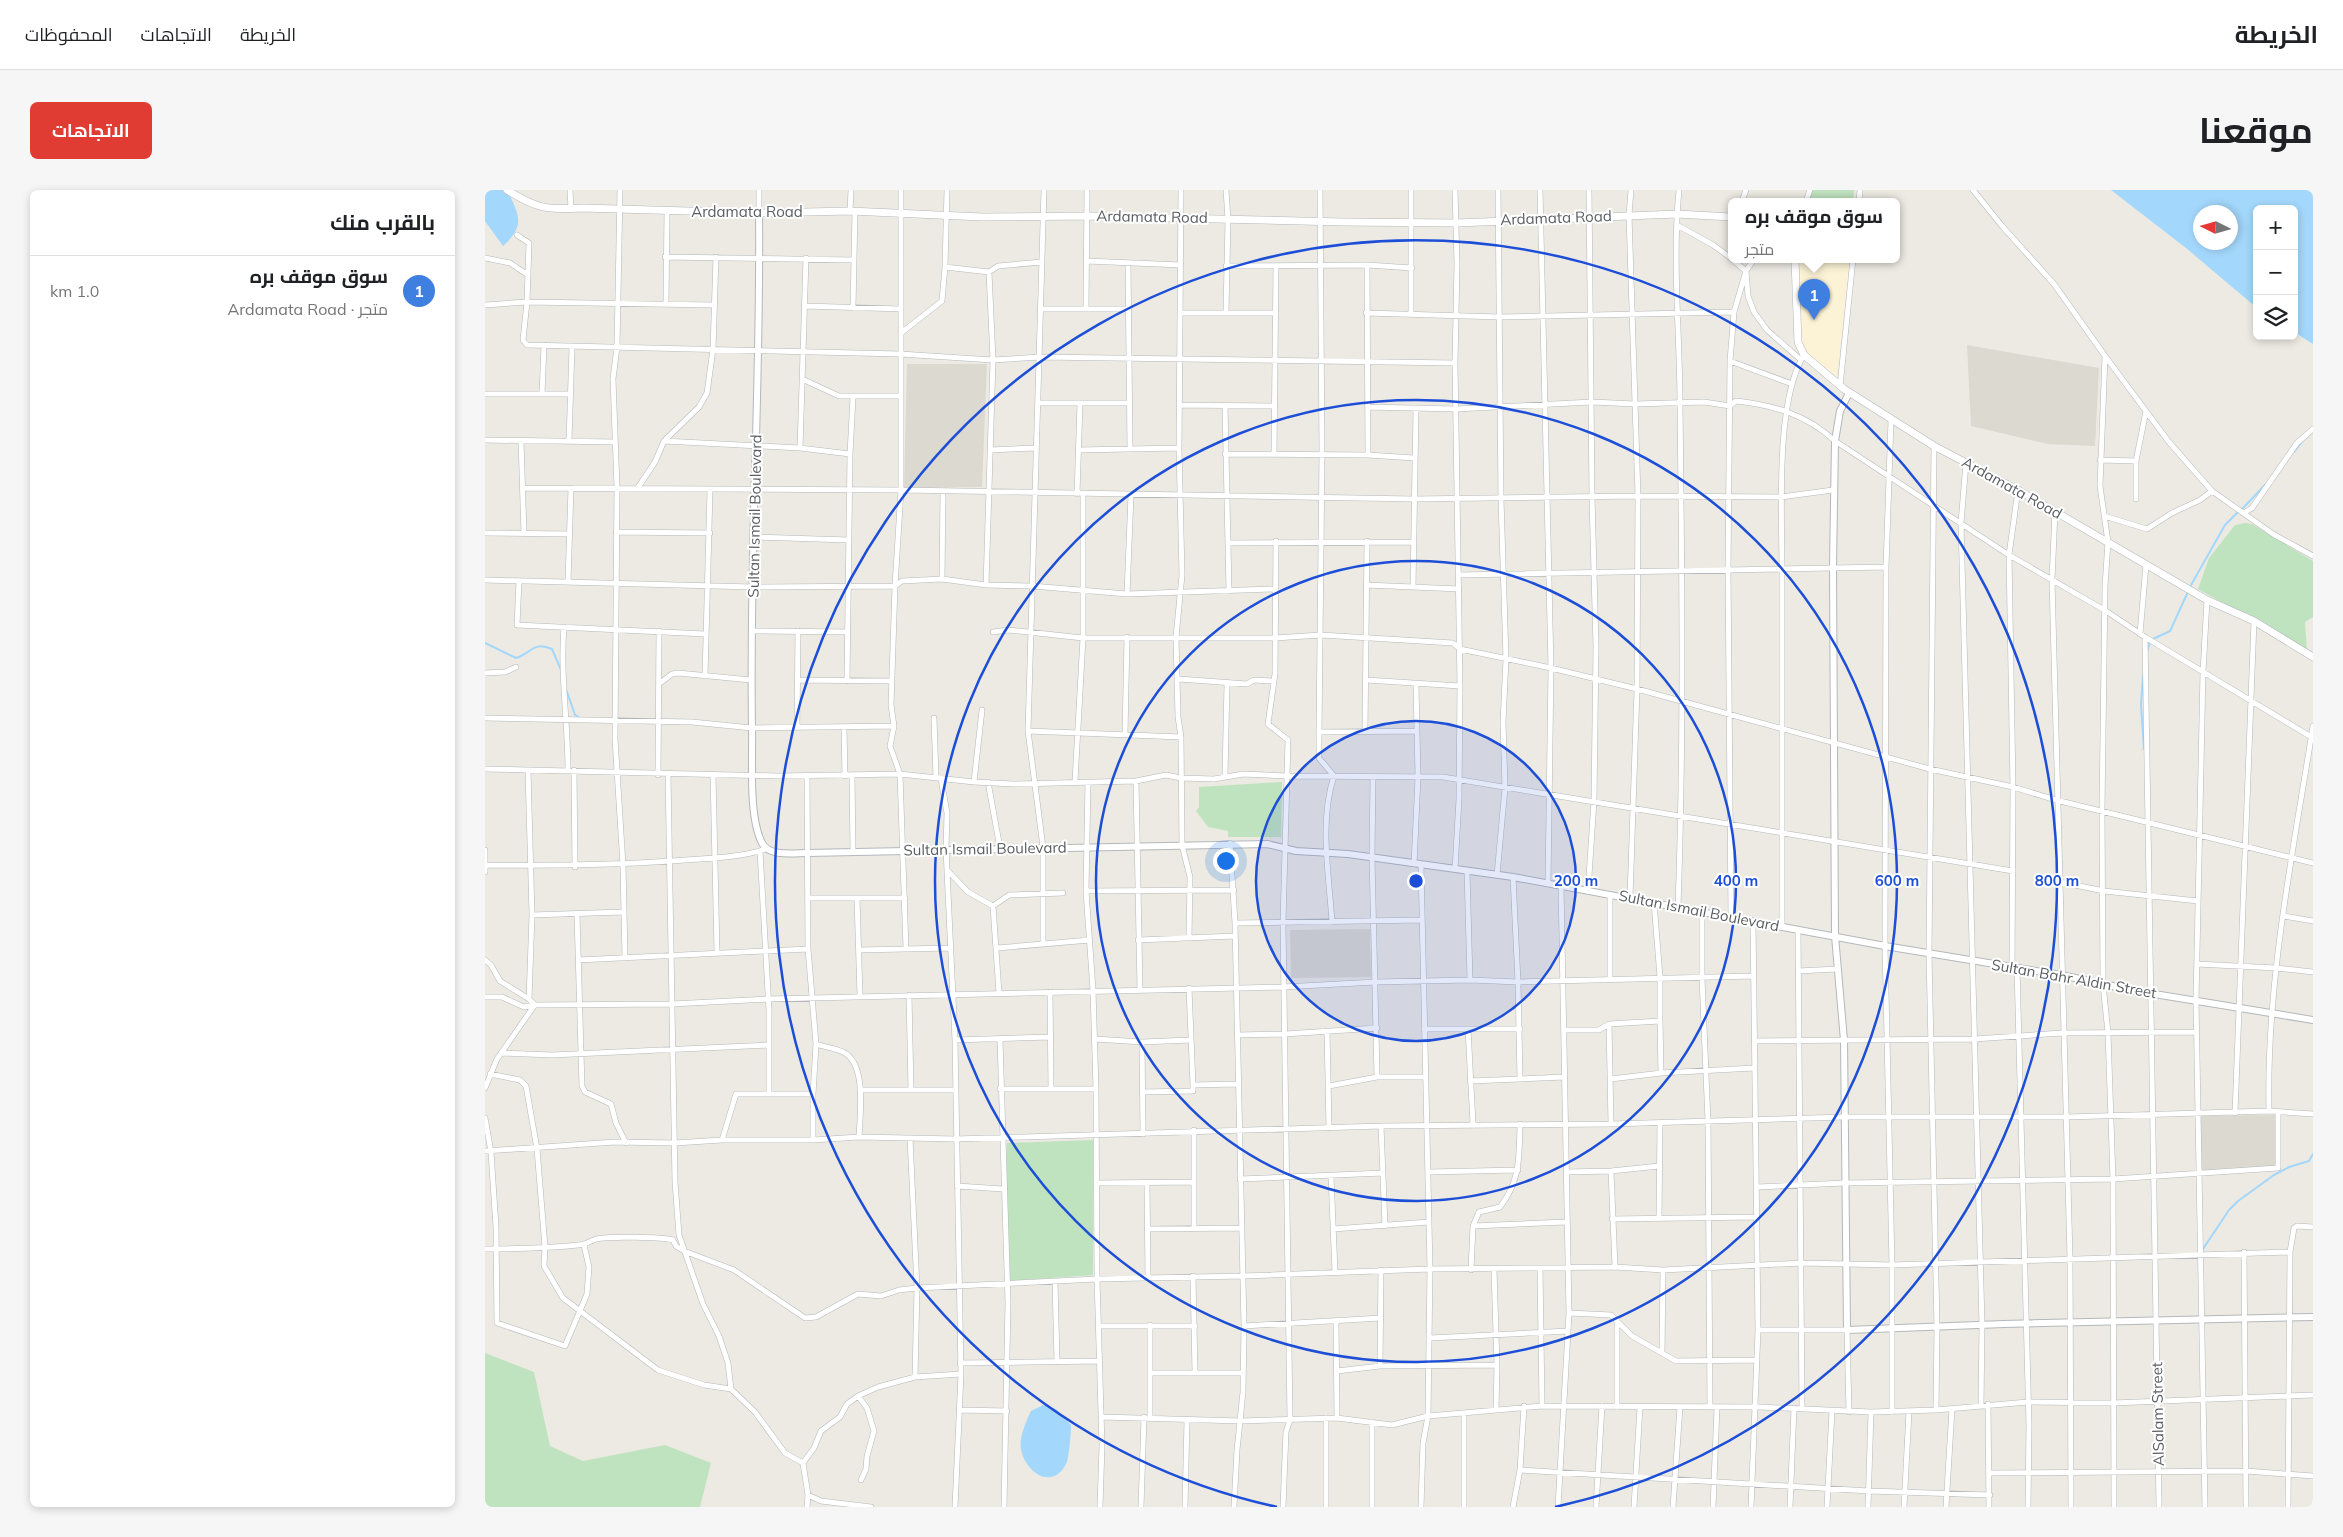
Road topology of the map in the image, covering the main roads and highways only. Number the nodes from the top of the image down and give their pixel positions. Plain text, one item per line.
1 (507, 190) edge
2 (1728, 217) edge
3 (1795, 263) edge
4 (2313, 657) edge

1 - 2 main road, Ardamata Road
3 - 4 main road, Ardamata Road

